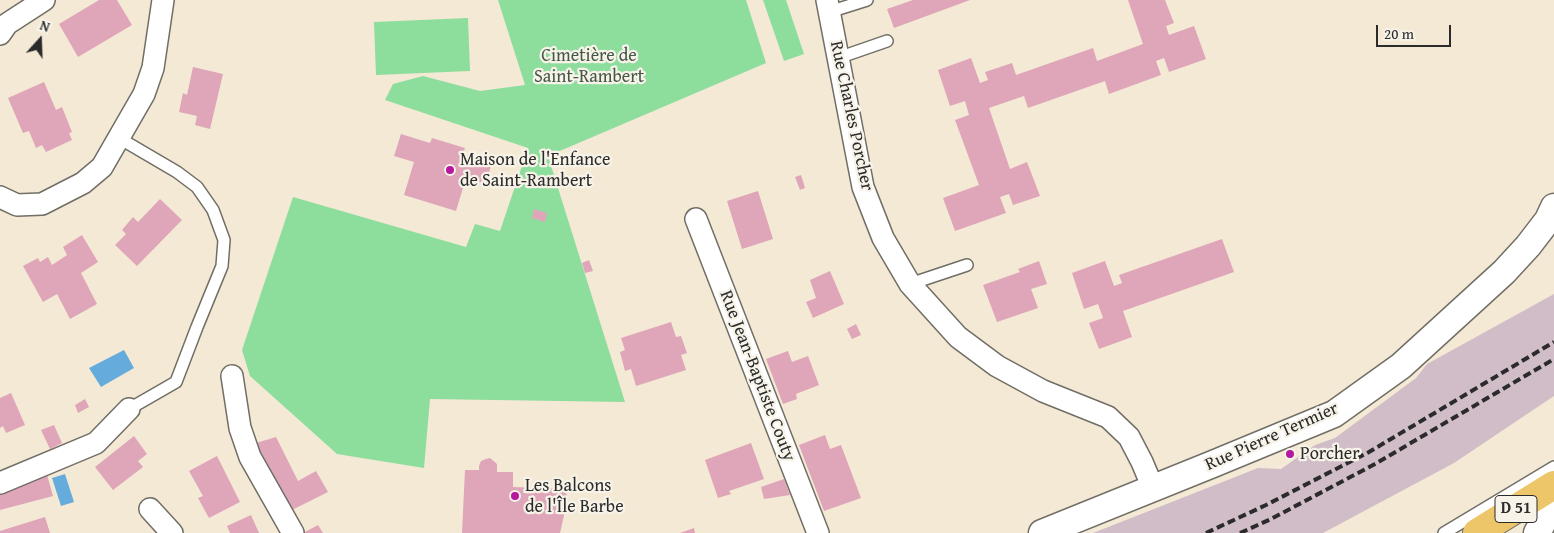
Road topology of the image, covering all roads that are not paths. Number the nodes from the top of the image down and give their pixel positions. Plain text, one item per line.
1 (44, 0) edge
2 (163, 0) edge
3 (867, 0) edge
4 (828, 6) edge
5 (0, 34) edge
6 (887, 41) dead end
7 (838, 58) junction
8 (119, 138) junction
9 (0, 197) edge
10 (1554, 207) edge
11 (696, 219) dead end
12 (967, 265) dead end
13 (910, 284) junction
14 (232, 376) dead end
15 (129, 409) joint
16 (1554, 468) edge
17 (0, 483) edge
18 (1554, 485) edge
19 (1153, 488) junction
20 (150, 509) dead end
21 (172, 533) edge
22 (293, 533) edge
23 (818, 533) edge
24 (1042, 533) edge
25 (1444, 533) edge
26 (1477, 533) edge

1 - 5 street
2 - 8 street
3 - 4 lane
4 - 7 street, Rue Charles Porcher
6 - 7 lane
7 - 13 street, Rue Charles Porcher
8 - 9 street
8 - 15 lane
10 - 19 street, Rue Pierre Termier
11 - 23 street, Rue Jean-Baptiste Couty
12 - 13 lane
13 - 19 street, Rue Charles Porcher
14 - 22 street
15 - 17 street
16 - 25 lane
18 - 26 main road, D 51
19 - 24 street, Rue Pierre Termier
20 - 21 street

